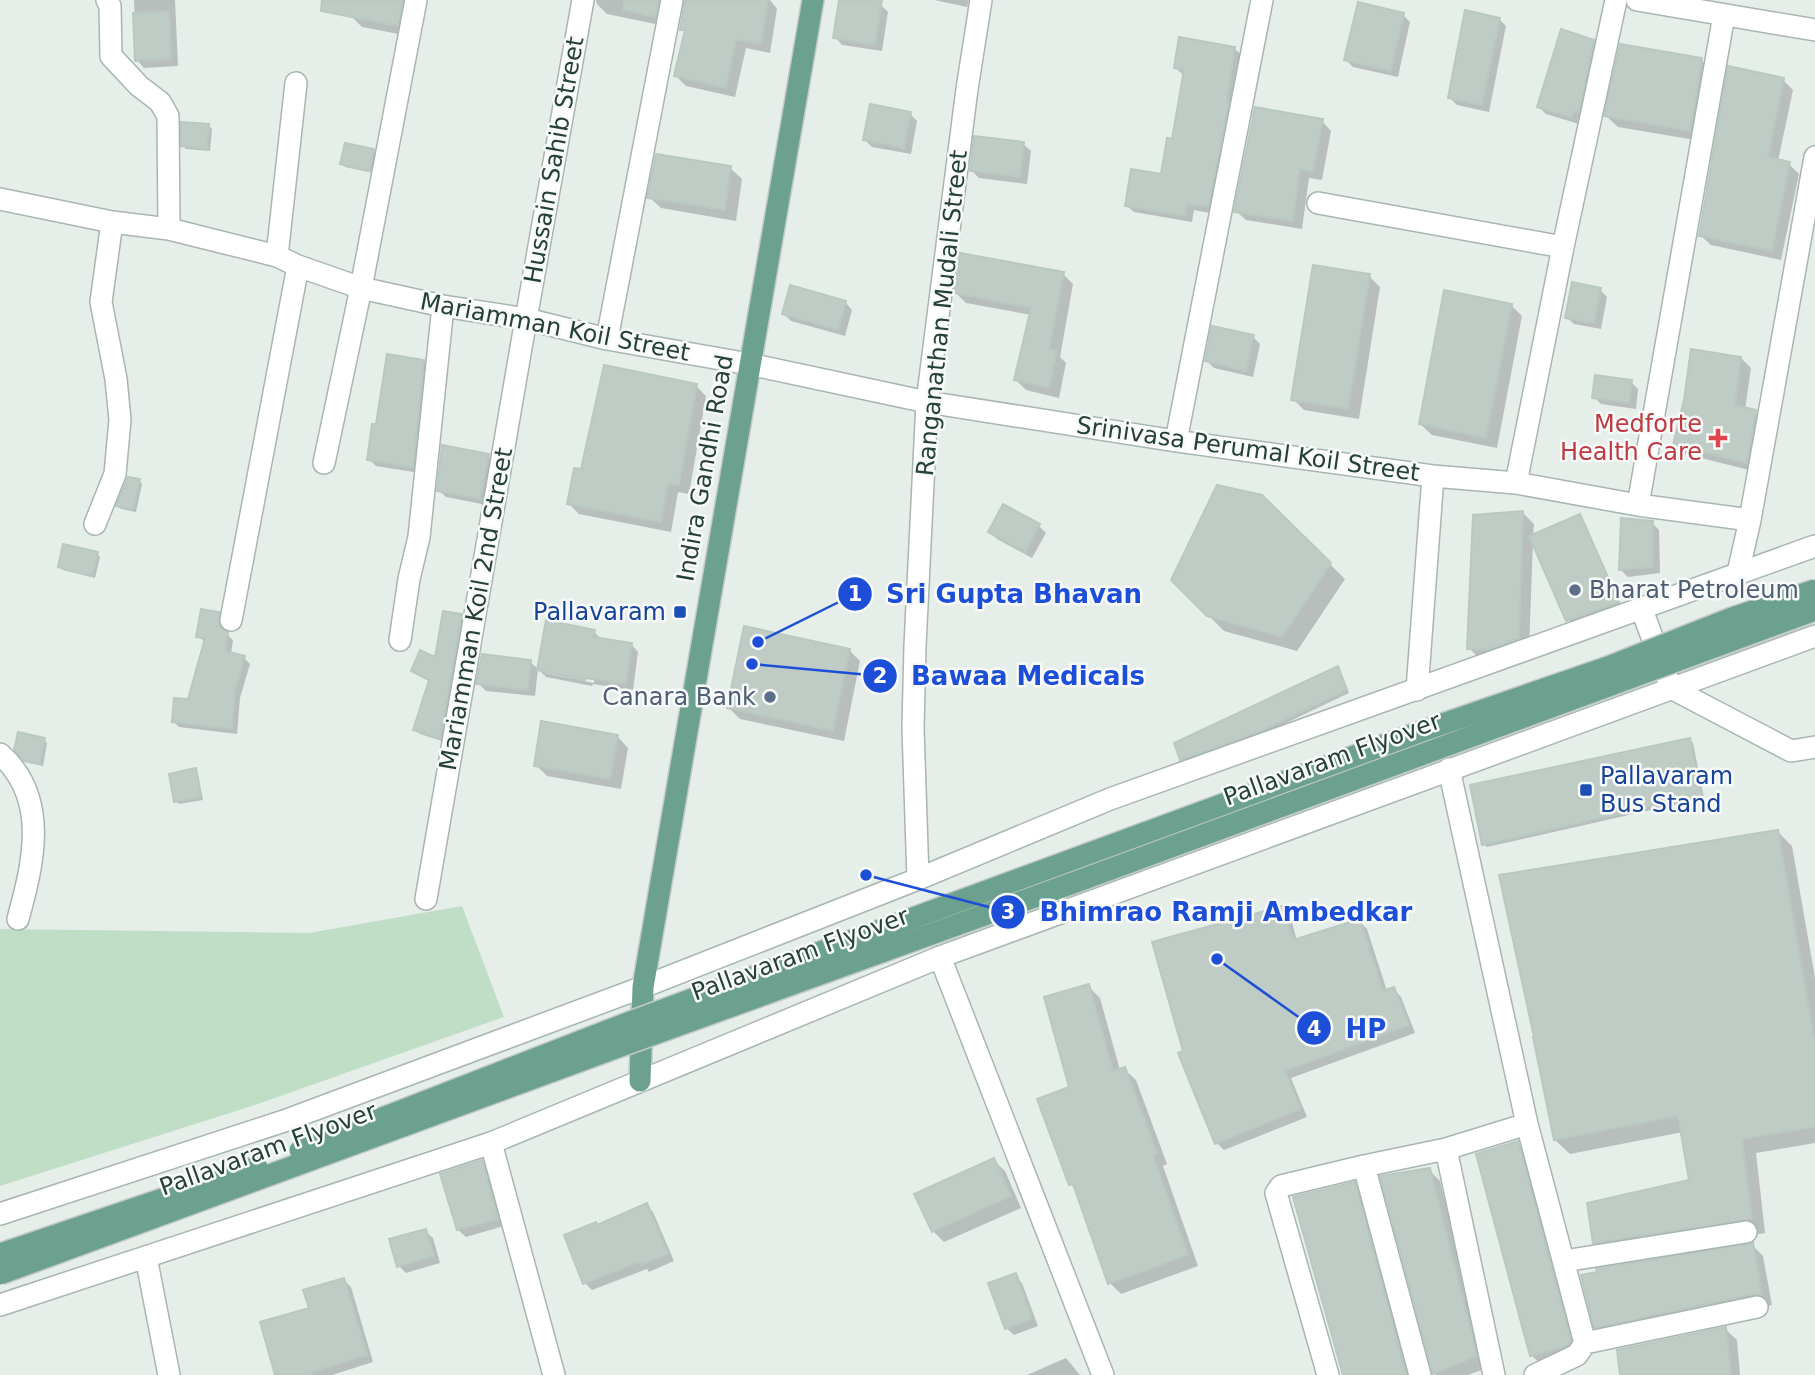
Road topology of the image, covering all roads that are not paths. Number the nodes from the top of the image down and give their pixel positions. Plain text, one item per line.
1 (107, 0) edge
2 (416, 0) edge
3 (583, 0) edge
4 (672, 0) edge
5 (813, 0) edge
6 (981, 0) edge
7 (1262, 0) edge
8 (1616, 0) edge
9 (1637, 0) edge
10 (1724, 15) junction
11 (1815, 30) edge
12 (296, 83) dead end
13 (1815, 157) edge
14 (0, 199) edge
15 (1318, 203) dead end
16 (112, 222) junction
17 (169, 229) junction
18 (1563, 247) junction
19 (277, 256) junction
20 (298, 266) junction
21 (361, 288) junction
22 (443, 306) junction
23 (526, 319) junction
24 (607, 339) junction
25 (750, 364) junction
26 (927, 402) junction
27 (1176, 441) junction
28 (324, 463) dead end
29 (1433, 476) junction
30 (1516, 484) junction
31 (1638, 505) junction
32 (1750, 520) junction
33 (95, 524) dead end
34 (1815, 546) edge
35 (1738, 573) junction
36 (1815, 590) edge
37 (1642, 610) junction
38 (1815, 610) edge
39 (231, 620) dead end
40 (1815, 636) edge
41 (400, 640) dead end
42 (1671, 688) junction
43 (1417, 690) junction
44 (1815, 747) edge
45 (0, 754) edge
46 (1449, 769) junction
47 (918, 879) junction
48 (426, 899) dead end
49 (18, 919) dead end
50 (940, 957) junction
51 (643, 988) junction
52 (640, 1081) junction
53 (1527, 1124) junction
54 (491, 1143) junction
55 (1446, 1149) junction
56 (1364, 1167) junction
57 (0, 1214) edge
58 (1746, 1232) dead end
59 (0, 1254) edge
60 (146, 1257) junction
61 (1564, 1261) junction
62 (0, 1274) edge
63 (0, 1305) edge
64 (1757, 1307) dead end
65 (1585, 1343) junction
66 (169, 1375) edge
67 (554, 1375) edge
68 (1103, 1375) edge
69 (1328, 1375) edge
70 (1420, 1375) edge
71 (1494, 1375) edge
72 (1535, 1375) edge

1 - 17 street
2 - 21 street
3 - 23 street, Hussain Sahib Street
4 - 24 street
5 - 25 main road, Indira Gandhi Road
6 - 26 street, Ranganathan Mudali Street
7 - 27 street
8 - 18 street
9 - 10 street
10 - 11 street
10 - 31 street
12 - 19 street
13 - 32 street
14 - 16 street, Mariamman Koil Street
15 - 18 street
16 - 17 street, Mariamman Koil Street
16 - 33 street
17 - 19 street, Mariamman Koil Street
18 - 30 street
19 - 20 street, Mariamman Koil Street
20 - 21 street, Mariamman Koil Street
20 - 39 street
21 - 22 street, Mariamman Koil Street
21 - 28 street
22 - 23 street, Mariamman Koil Street
22 - 41 street
23 - 24 street, Mariamman Koil Street
23 - 48 street, Mariamman Koil 2nd Street
24 - 25 street, Mariamman Koil Street
25 - 26 street, Srinivasa Perumal Koil Street
25 - 51 main road, Indira Gandhi Road
26 - 27 street, Srinivasa Perumal Koil Street
26 - 47 street, Ranganathan Mudali Street
27 - 29 street, Srinivasa Perumal Koil Street
29 - 30 street, Srinivasa Perumal Koil Street
29 - 43 street
30 - 31 street, Srinivasa Perumal Koil Street
31 - 32 street, Srinivasa Perumal Koil Street
32 - 35 street
34 - 35 street
35 - 37 street
36 - 59 main road, Pallavaram Flyover, bridge
37 - 42 street
37 - 43 street
38 - 62 main road, Pallavaram Flyover, bridge
40 - 42 street
42 - 44 street
42 - 46 street
43 - 47 street
45 - 49 street
46 - 50 street
46 - 53 street
47 - 51 street
50 - 52 street
50 - 68 street
51 - 52 main road, Indira Gandhi Road
51 - 57 street
52 - 54 street
53 - 55 street
53 - 61 street
54 - 60 street
54 - 67 street
55 - 56 street
55 - 71 street
56 - 69 street
56 - 70 street
58 - 61 street
60 - 63 street
60 - 66 street
61 - 65 street
64 - 65 street
65 - 72 street

